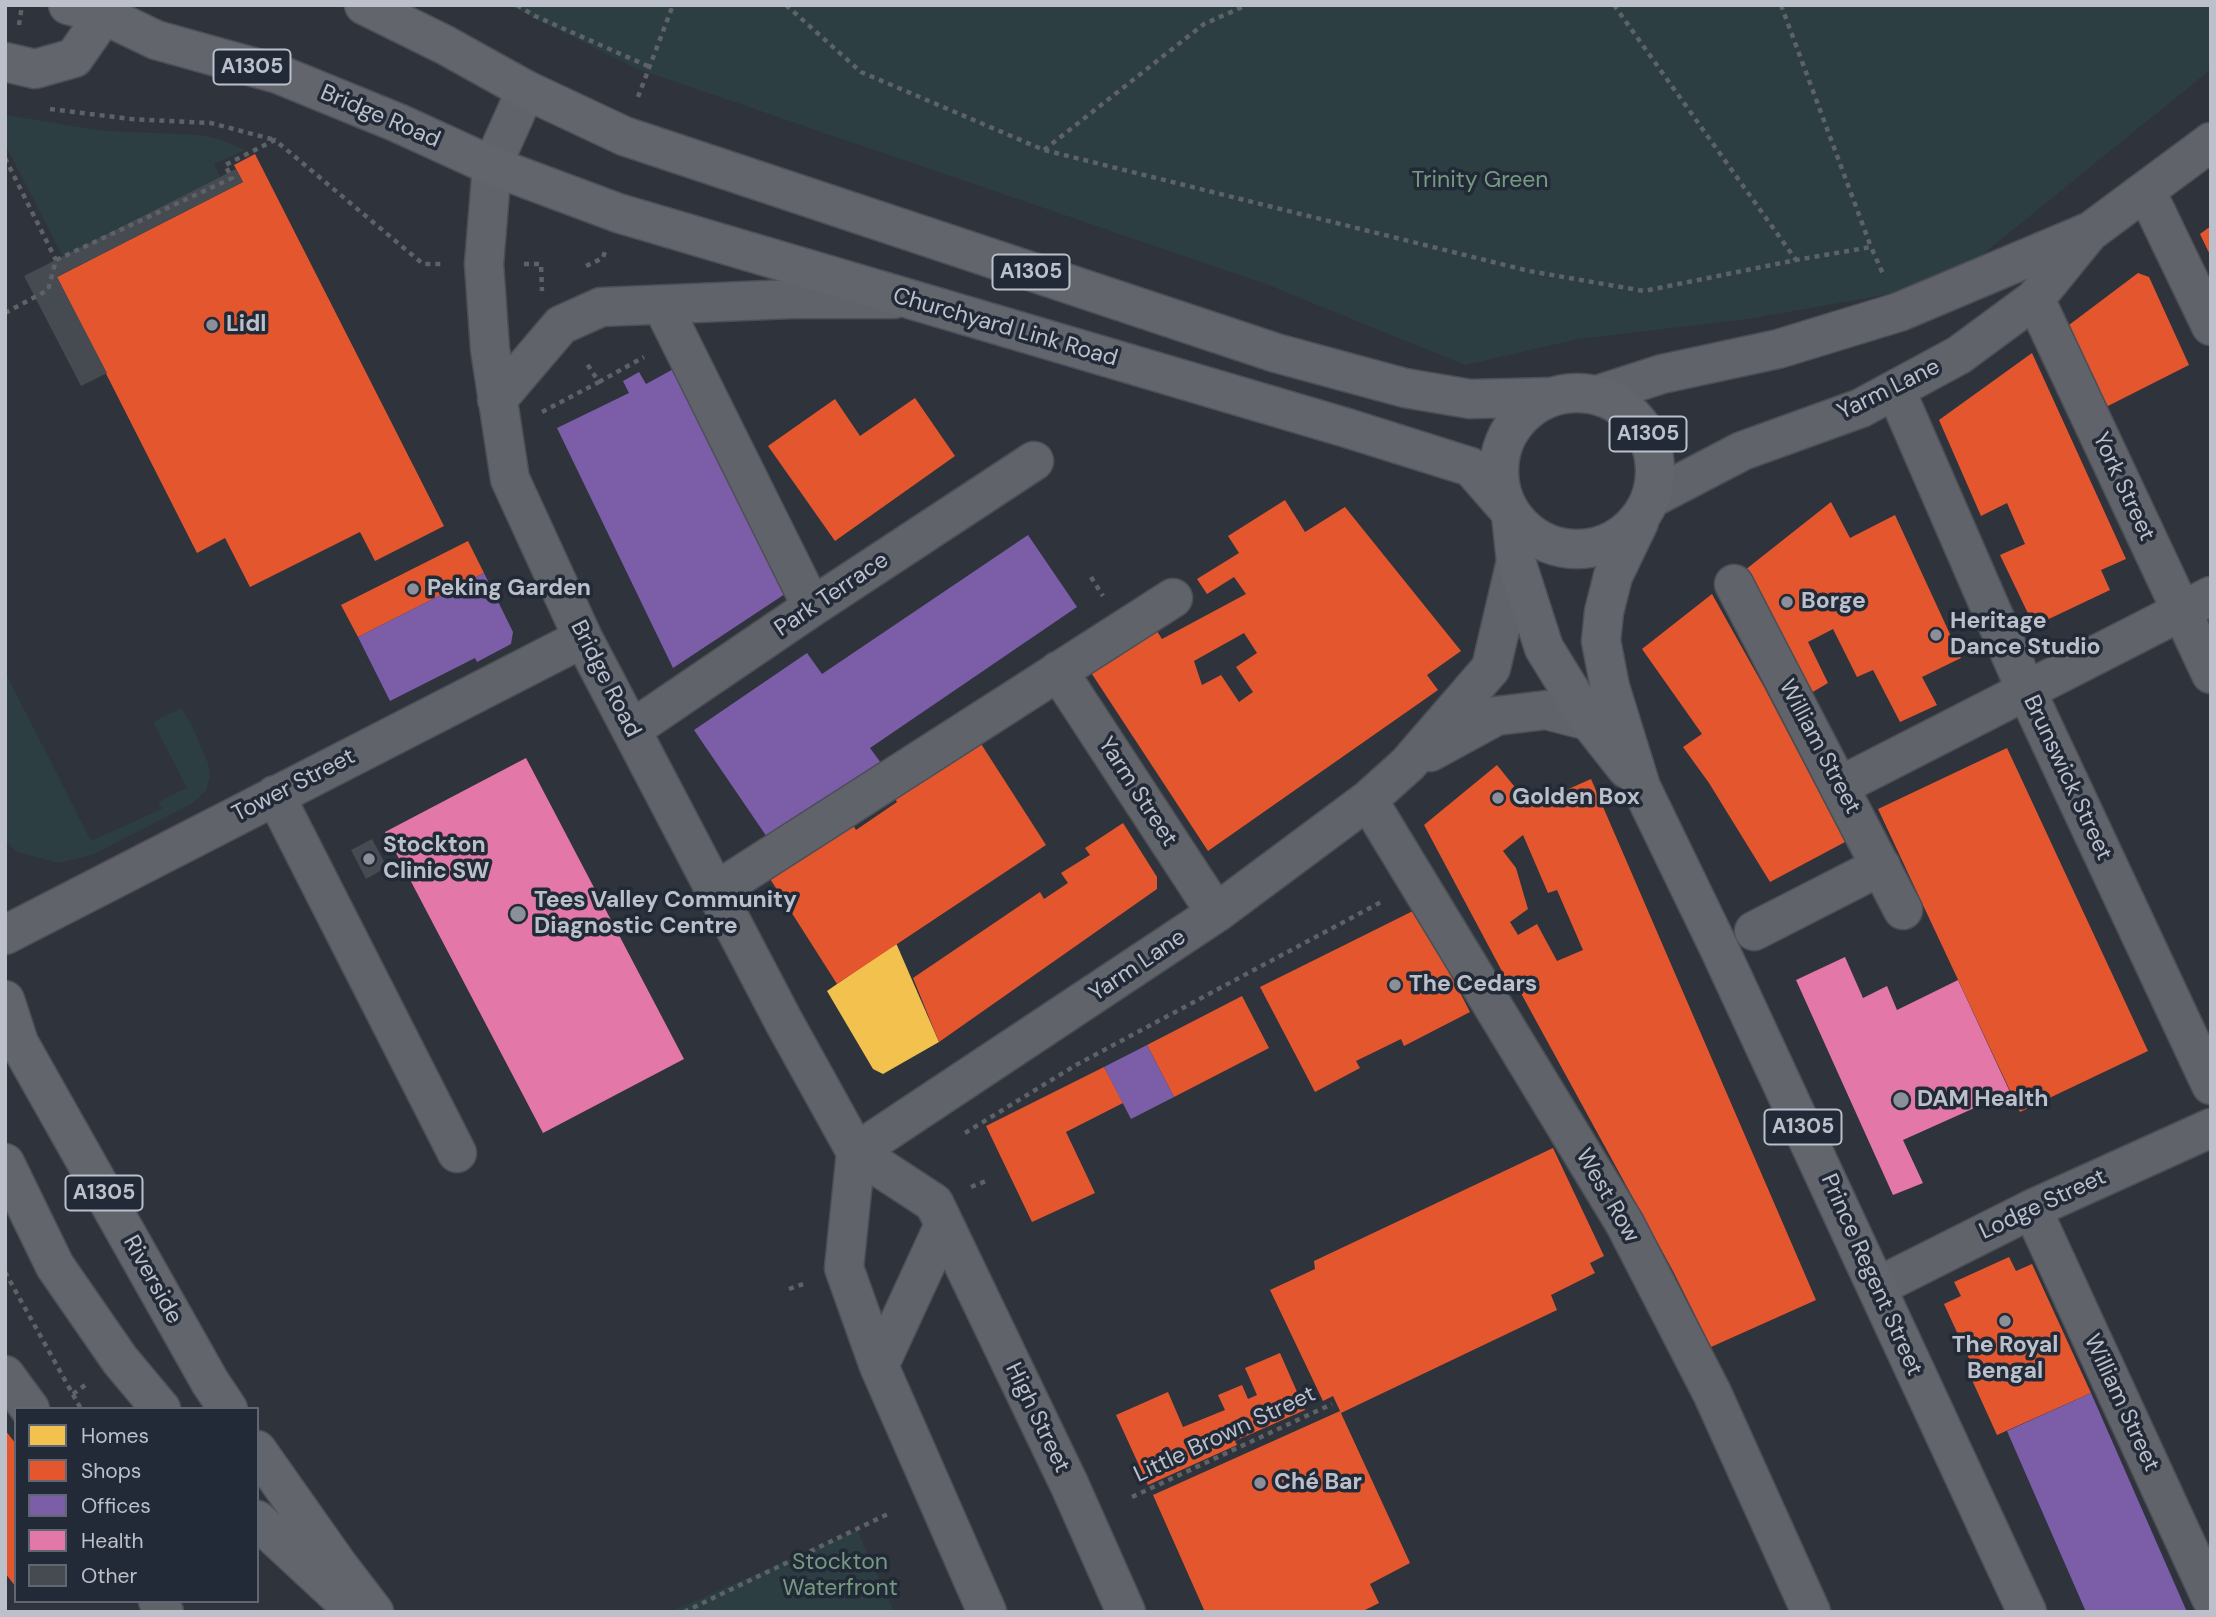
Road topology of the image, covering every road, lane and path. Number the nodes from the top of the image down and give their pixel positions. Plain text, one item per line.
1 (364, 5) edge
2 (517, 5) edge
3 (531, 5) edge
4 (673, 5) edge
5 (786, 5) edge
6 (1247, 5) edge
7 (1614, 5) edge
8 (1781, 5) edge
9 (93, 9) edge
10 (535, 16) junction
11 (5, 62) edge
12 (526, 90) junction
13 (42, 108) dead end
14 (275, 140) junction
15 (2211, 142) edge
16 (1044, 150) junction
17 (5, 158) edge
18 (492, 166) junction
19 (2146, 191) junction
20 (2091, 230) junction
21 (1871, 247) junction
22 (1796, 260) junction
23 (56, 261) junction
24 (484, 264) junction
25 (1884, 278) dead end
26 (541, 289) dead end
27 (906, 299) junction
28 (2035, 299) junction
29 (662, 305) junction
30 (5, 313) edge
31 (2211, 326) edge
32 (680, 338) junction
33 (598, 382) dead end
34 (1896, 391) junction
35 (1597, 395) junction
36 (1550, 397) junction
37 (497, 400) junction
38 (1034, 461) dead end
39 (1645, 510) junction
40 (1508, 511) junction
41 (1516, 561) junction
42 (1734, 584) dead end
43 (1173, 598) dead end
44 (2196, 603) edge
45 (812, 607) junction
46 (583, 638) junction
47 (1059, 671) junction
48 (2211, 674) edge
49 (2026, 690) junction
50 (1589, 721) junction
51 (631, 730) junction
52 (1408, 764) junction
53 (1840, 786) junction
54 (1641, 787) junction
55 (275, 795) junction
56 (1368, 800) junction
57 (1881, 866) junction
58 (1419, 882) junction
59 (716, 891) junction
60 (1903, 910) dead end
61 (1216, 913) junction
62 (1754, 931) dead end
63 (5, 936) edge
64 (5, 1000) edge
65 (2211, 1085) edge
66 (2211, 1128) edge
67 (965, 1133) dead end
68 (856, 1152) junction
69 (457, 1153) dead end
70 (5, 1163) edge
71 (2032, 1209) junction
72 (944, 1225) junction
73 (5, 1272) edge
74 (1877, 1287) junction
75 (882, 1372) junction
76 (5, 1376) edge
77 (1332, 1404) dead end
78 (28, 1407) edge
79 (81, 1407) edge
80 (159, 1407) edge
81 (227, 1407) edge
82 (259, 1453) edge
83 (1132, 1497) dead end
84 (888, 1514) dead end
85 (259, 1522) edge
86 (2211, 1598) edge
87 (355, 1612) edge
88 (374, 1612) edge
89 (684, 1612) edge
90 (988, 1612) edge
91 (1126, 1612) edge
92 (1811, 1612) edge
93 (2027, 1612) edge

1 - 12 main road, A1305
2 - 10 path
3 - 10 path
4 - 10 path
5 - 16 path
6 - 16 path
7 - 22 path
8 - 21 path
9 - 11 main road, A1305
9 - 18 main road, Bridge Road / A1305
12 - 18 street, Bridge Road
12 - 36 main road, A1305
13 - 14 path
14 - 23 path
14 - 24 path
15 - 19 street, Yarm Lane
16 - 22 path
17 - 23 path
18 - 24 street, Bridge Road
18 - 27 main road, Churchyard Link Road / A1305
19 - 20 street, Yarm Lane
19 - 31 street
20 - 28 street, Yarm Lane
20 - 35 street, Yarm Lane
21 - 22 path
21 - 25 path
23 - 30 path
24 - 26 path
24 - 37 street, Bridge Road
27 - 29 street
27 - 40 main road, Churchyard Link Road / A1305
28 - 34 street, Yarm Lane
28 - 44 street, York Street
29 - 32 street
29 - 37 street
32 - 33 path
32 - 45 street
34 - 39 street, Yarm Lane
34 - 49 street, Brunswick Street
35 - 36 main road, A1305
35 - 39 main road, A1305
36 - 40 main road, A1305
37 - 46 street, Bridge Road
38 - 45 street, Park Terrace
39 - 40 main road, A1305
39 - 54 main road, Prince Regent Street / A1305
40 - 41 main road, Prince Regent Street / A1305
41 - 50 main road, Prince Regent Street / A1305
41 - 52 street, Yarm Lane
42 - 53 street, William Street
43 - 47 street
44 - 48 street, York Street
44 - 49 street
45 - 51 street, Park Terrace
46 - 51 street, Bridge Road
46 - 55 street, Tower Street
47 - 59 street
47 - 61 street, Yarm Street
49 - 53 street
49 - 65 street, Brunswick Street
50 - 52 street, Yarm Lane
50 - 54 main road, Prince Regent Street / A1305
51 - 59 street, Bridge Road
52 - 56 street, Yarm Lane
53 - 57 street, William Street
54 - 74 main road, Prince Regent Street / A1305
55 - 63 street, Tower Street
55 - 69 street
56 - 58 street, West Row
56 - 61 street, Yarm Lane
57 - 60 street, William Street
57 - 62 street
58 - 67 path
58 - 92 street, West Row
59 - 68 street, Bridge Road
61 - 68 street, Yarm Lane
64 - 81 main road, Riverside / A1305
66 - 71 street, Lodge Street
68 - 72 street, High Street
68 - 75 street
70 - 80 main road, A1305
71 - 74 street, Lodge Street
71 - 86 street, William Street
72 - 75 street
72 - 91 street, High Street
73 - 79 path
74 - 93 main road, Prince Regent Street / A1305
75 - 90 street
76 - 78 street
77 - 83 path, Little Brown Street
82 - 88 main road
84 - 89 path
85 - 87 main road

